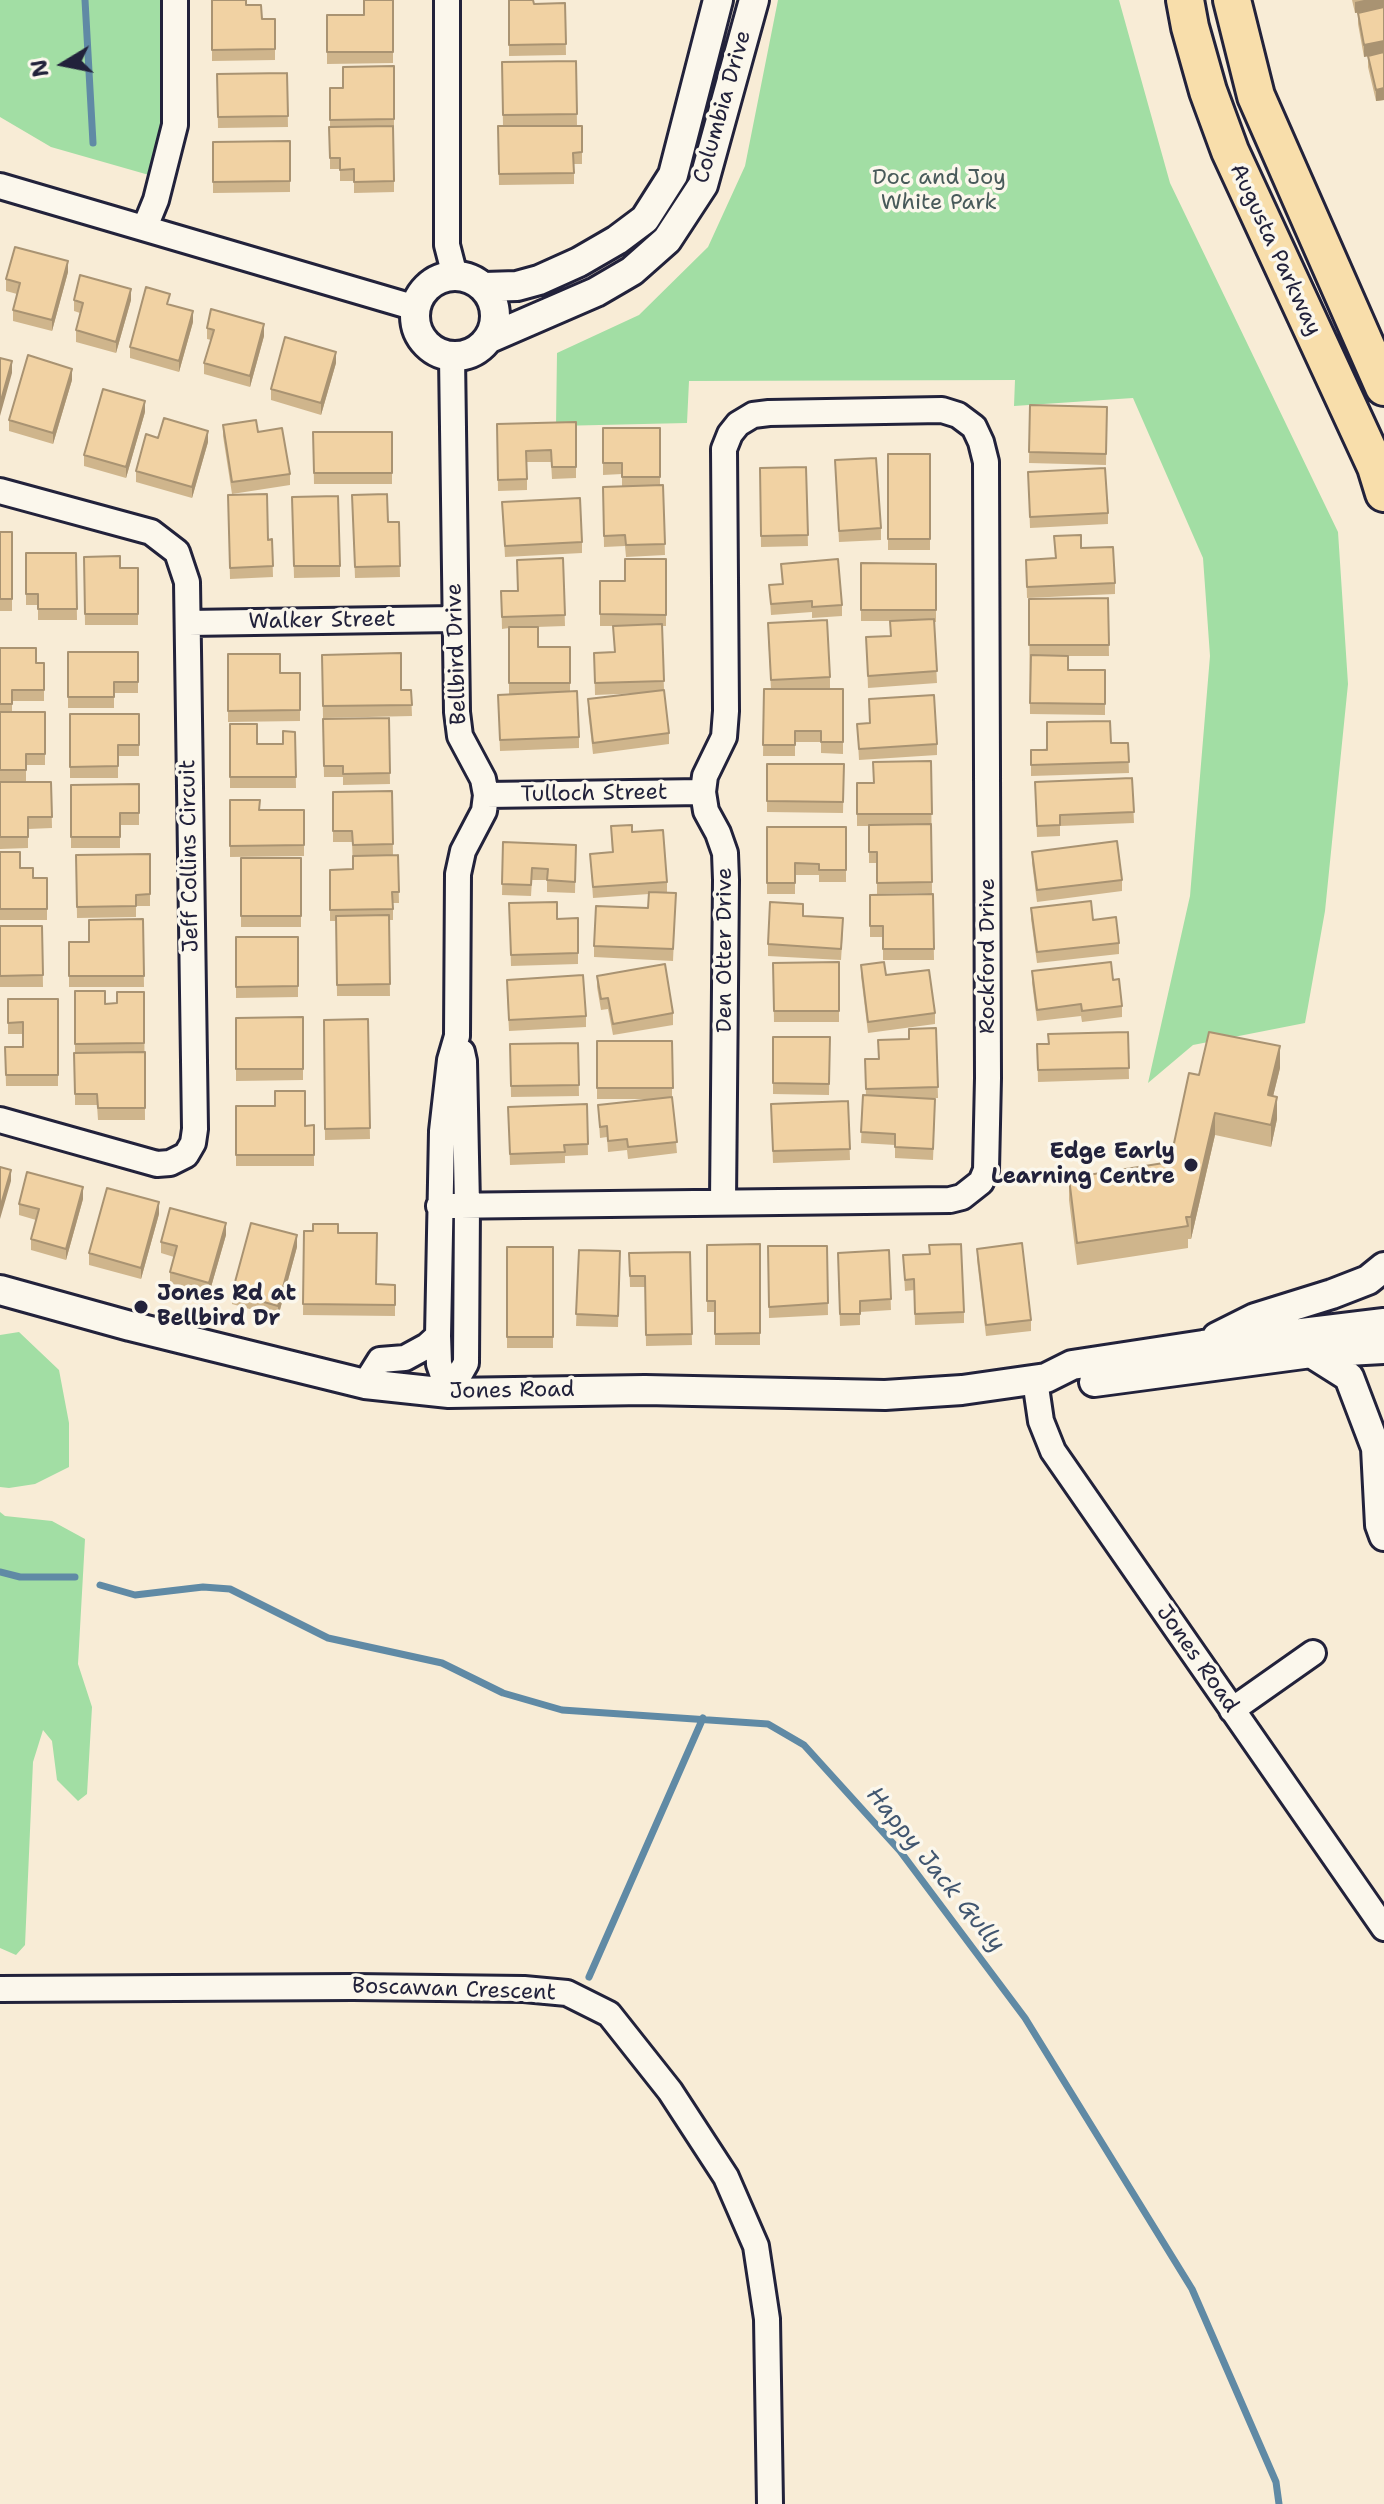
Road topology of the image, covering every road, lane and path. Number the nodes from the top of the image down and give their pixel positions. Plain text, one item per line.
1 (175, 0) edge
2 (447, 0) edge
3 (718, 0) edge
4 (754, 0) edge
5 (1185, 0) edge
6 (1232, 0) edge
7 (0, 186) edge
8 (145, 227) junction
9 (455, 276) junction
10 (484, 287) junction
11 (416, 308) junction
12 (490, 338) junction
13 (452, 357) junction
14 (1384, 387) edge
15 (0, 491) edge
16 (1384, 493) edge
17 (455, 619) junction
18 (188, 623) junction
19 (703, 792) junction
20 (486, 795) junction
21 (457, 1036) junction
22 (0, 1120) edge
23 (723, 1201) junction
24 (467, 1205) junction
25 (439, 1206) junction
26 (1384, 1267) edge
27 (0, 1290) edge
28 (1384, 1323) edge
29 (438, 1336) junction
30 (1203, 1345) junction
31 (1384, 1349) edge
32 (1311, 1353) junction
33 (1040, 1379) junction
34 (365, 1384) junction
35 (449, 1393) junction
36 (1384, 1536) edge
37 (1313, 1653) dead end
38 (1232, 1710) junction
39 (1384, 1928) edge
40 (0, 1989) edge
41 (770, 2504) edge

1 - 8 street
2 - 9 street
3 - 10 street, Columbia Drive
4 - 12 street, Columbia Drive
5 - 16 main road, Augusta Parkway
6 - 14 main road, Augusta Parkway
7 - 8 street
8 - 11 street
9 - 10 street
9 - 11 street
10 - 12 street
11 - 13 street
12 - 13 street
13 - 17 street, Bellbird Drive
15 - 18 street, Jeff Collins Circuit
17 - 18 street, Walker Street
17 - 20 street, Bellbird Drive
18 - 22 street, Jeff Collins Circuit
19 - 20 street, Tulloch Street
19 - 23 street, Den Otter Drive
19 - 23 street, Rockford Drive
20 - 21 street
21 - 24 street
21 - 25 street
23 - 24 street, Rockford Drive
24 - 25 street, Rockford Drive
24 - 35 street
25 - 29 street
26 - 30 street
27 - 34 street, Jones Road
28 - 30 street, Jones Road
29 - 34 street
29 - 35 street
30 - 33 street, Jones Road
31 - 32 street, Jones Road
32 - 33 street, Jones Road
32 - 36 street
33 - 35 street, Jones Road
33 - 38 street, Jones Road
34 - 35 street, Jones Road
37 - 38 street
38 - 39 street, Jones Road
40 - 41 street, Boscawan Crescent

